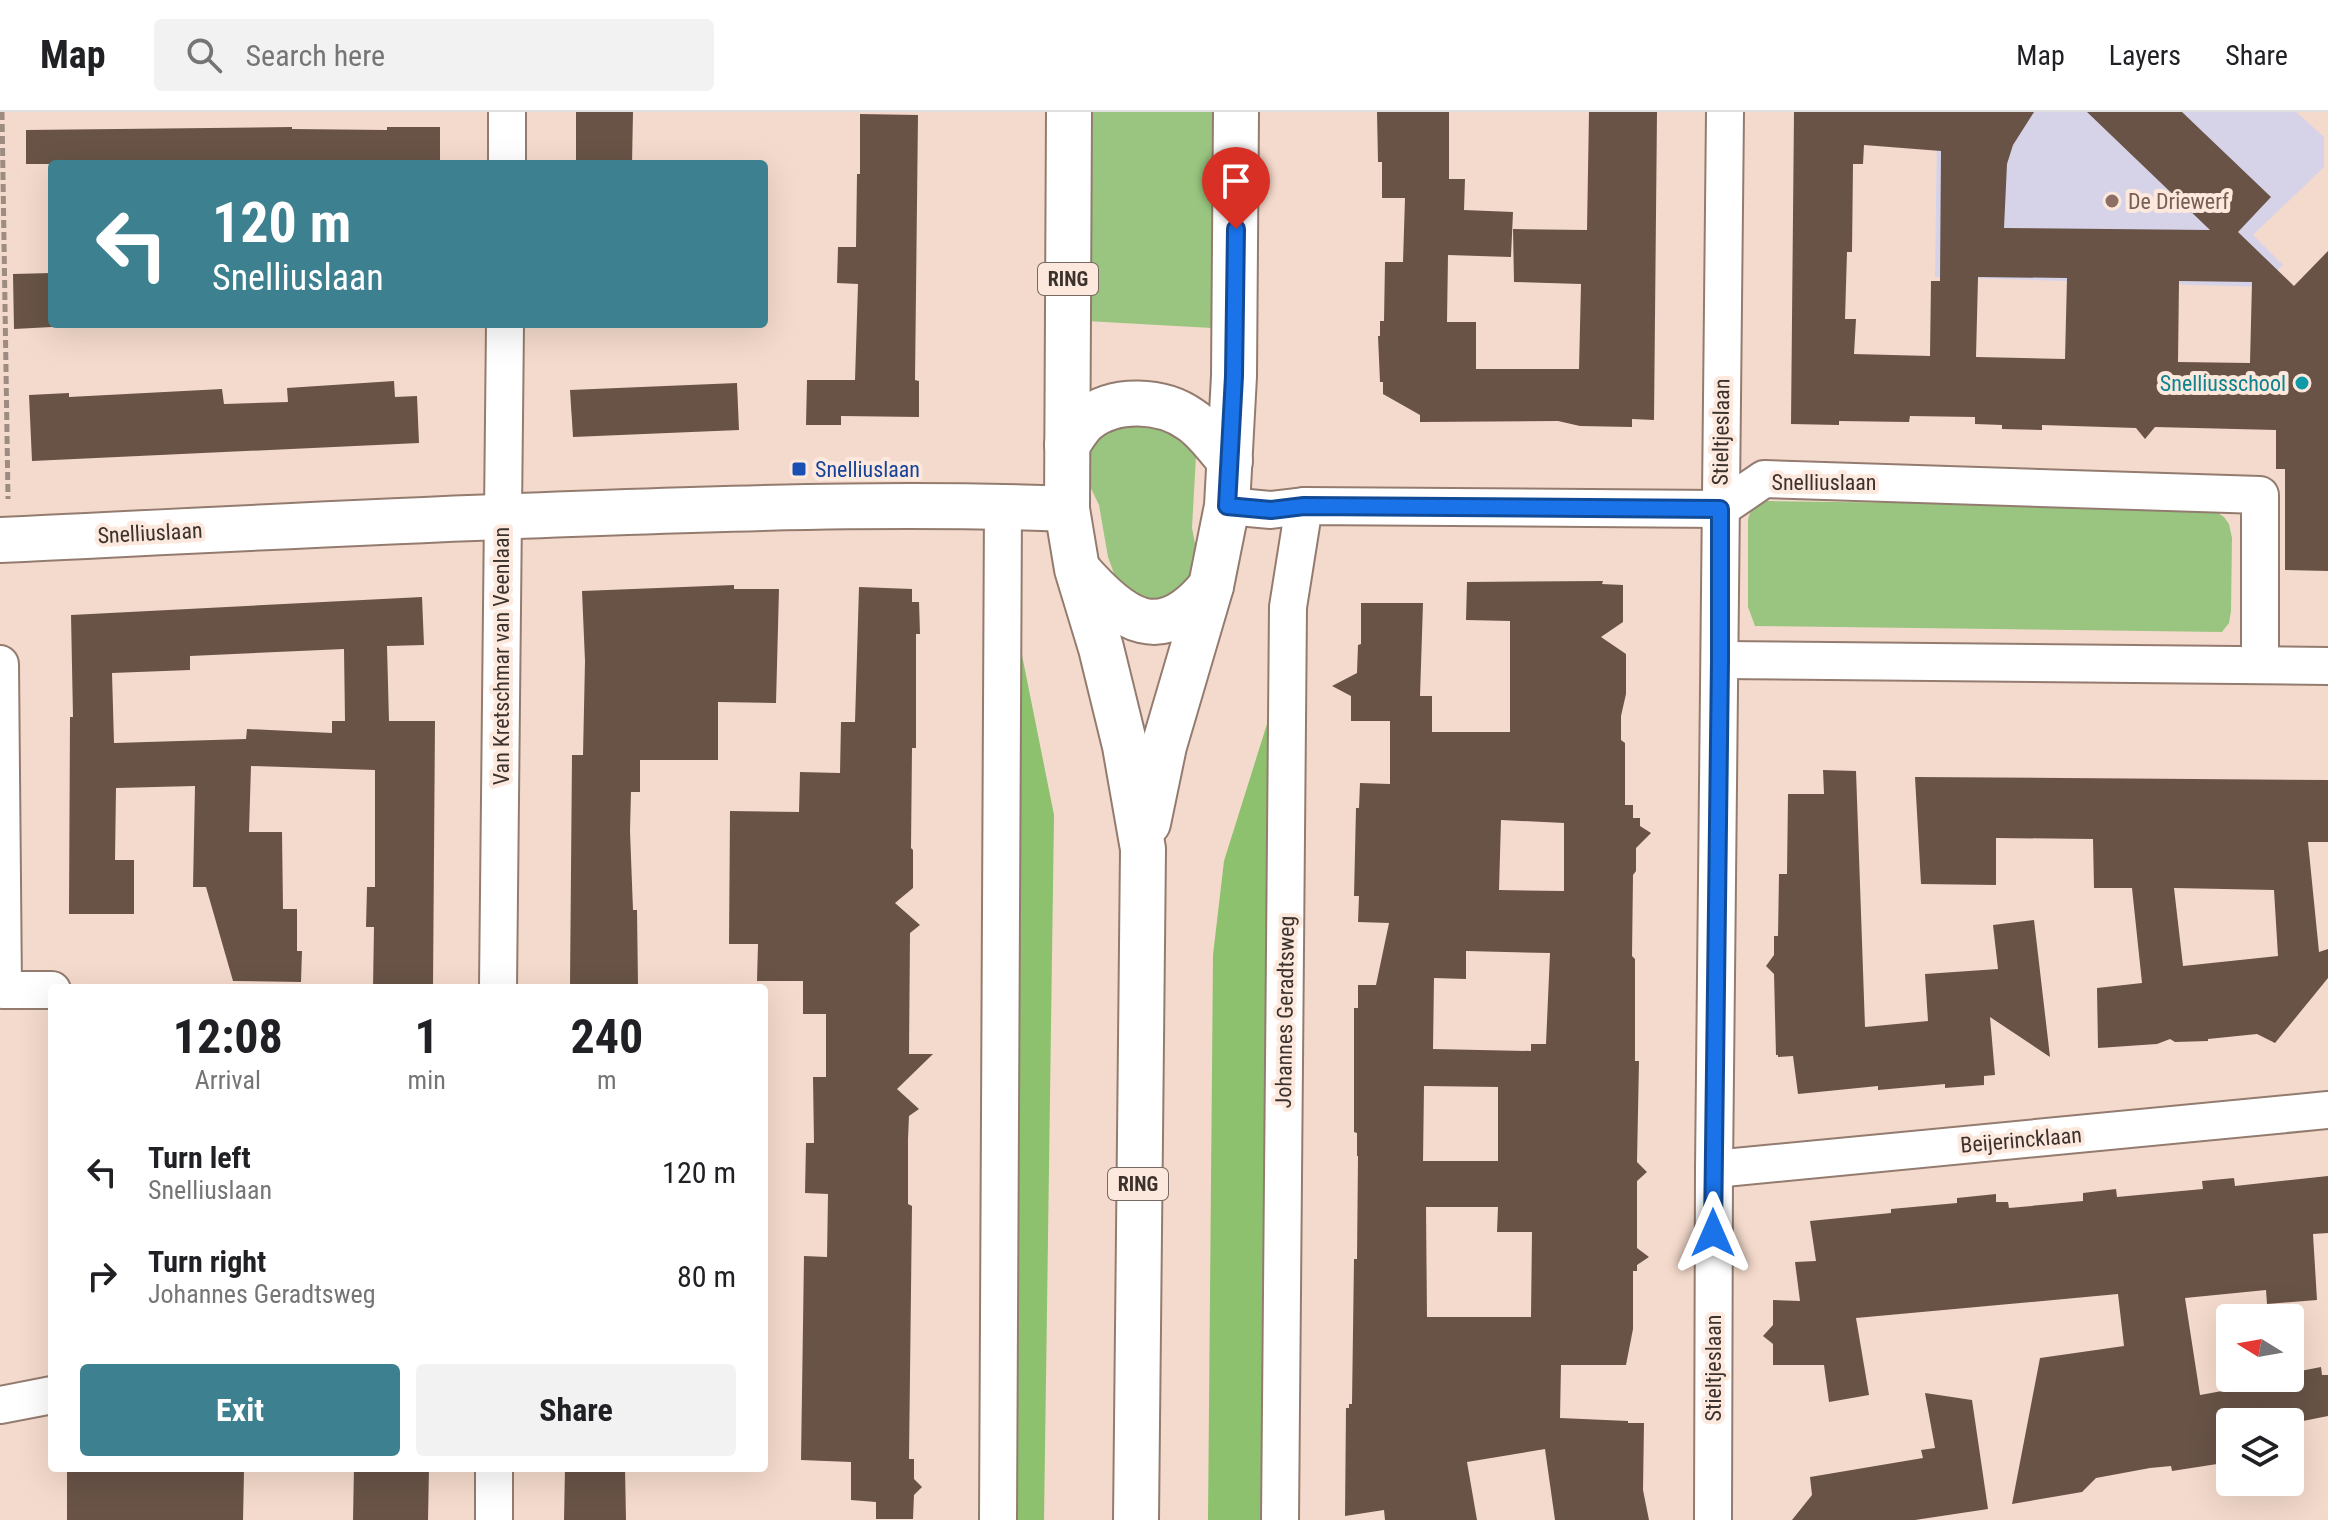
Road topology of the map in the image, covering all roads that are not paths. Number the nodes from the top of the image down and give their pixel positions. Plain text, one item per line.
1 (507, 112) edge
2 (1069, 112) edge
3 (1236, 112) edge
4 (1725, 112) edge
5 (507, 160) edge
6 (505, 328) edge
7 (1067, 445) junction
8 (1230, 461) junction
9 (1227, 506) junction
10 (1304, 506) junction
11 (1003, 507) junction
12 (1067, 509) junction
13 (1720, 509) junction
14 (502, 516) junction
15 (3, 524) edge
16 (1077, 569) junction
17 (1211, 586) junction
18 (1720, 660) junction
19 (0, 664) edge
20 (2260, 664) junction
21 (2328, 666) edge
22 (1143, 849) junction
23 (498, 984) edge
24 (1, 990) edge
25 (48, 990) edge
26 (2328, 1110) edge
27 (1714, 1169) junction
28 (48, 1396) edge
29 (0, 1405) edge
30 (494, 1472) edge
31 (494, 1520) edge
32 (998, 1520) edge
33 (1136, 1520) edge
34 (1280, 1520) edge
35 (1713, 1520) edge

1 - 5 street
2 - 7 main road, RING
3 - 8 main road, RING
4 - 13 street, Stieltjeslaan
6 - 14 street, Van Kretschmar van Veenlaan
7 - 8 main road
7 - 12 main road, RING
8 - 9 main road, RING
9 - 10 street
9 - 17 main road, RING
10 - 13 street
10 - 34 street, Johannes Geradtsweg
11 - 12 main road, Snelliuslaan
11 - 14 main road, Snelliuslaan
11 - 32 street
12 - 16 main road, RING
13 - 18 street, Stieltjeslaan
13 - 20 street, Snelliuslaan
14 - 15 main road, Snelliuslaan
14 - 23 street, Van Kretschmar van Veenlaan
16 - 17 main road
16 - 22 main road, RING
17 - 22 main road, RING
18 - 20 street
18 - 27 street, Stieltjeslaan
19 - 24 street
20 - 21 street
22 - 33 main road, RING
24 - 25 street
26 - 27 street, Beijerincklaan
27 - 35 street, Stieltjeslaan
28 - 29 street
30 - 31 street

